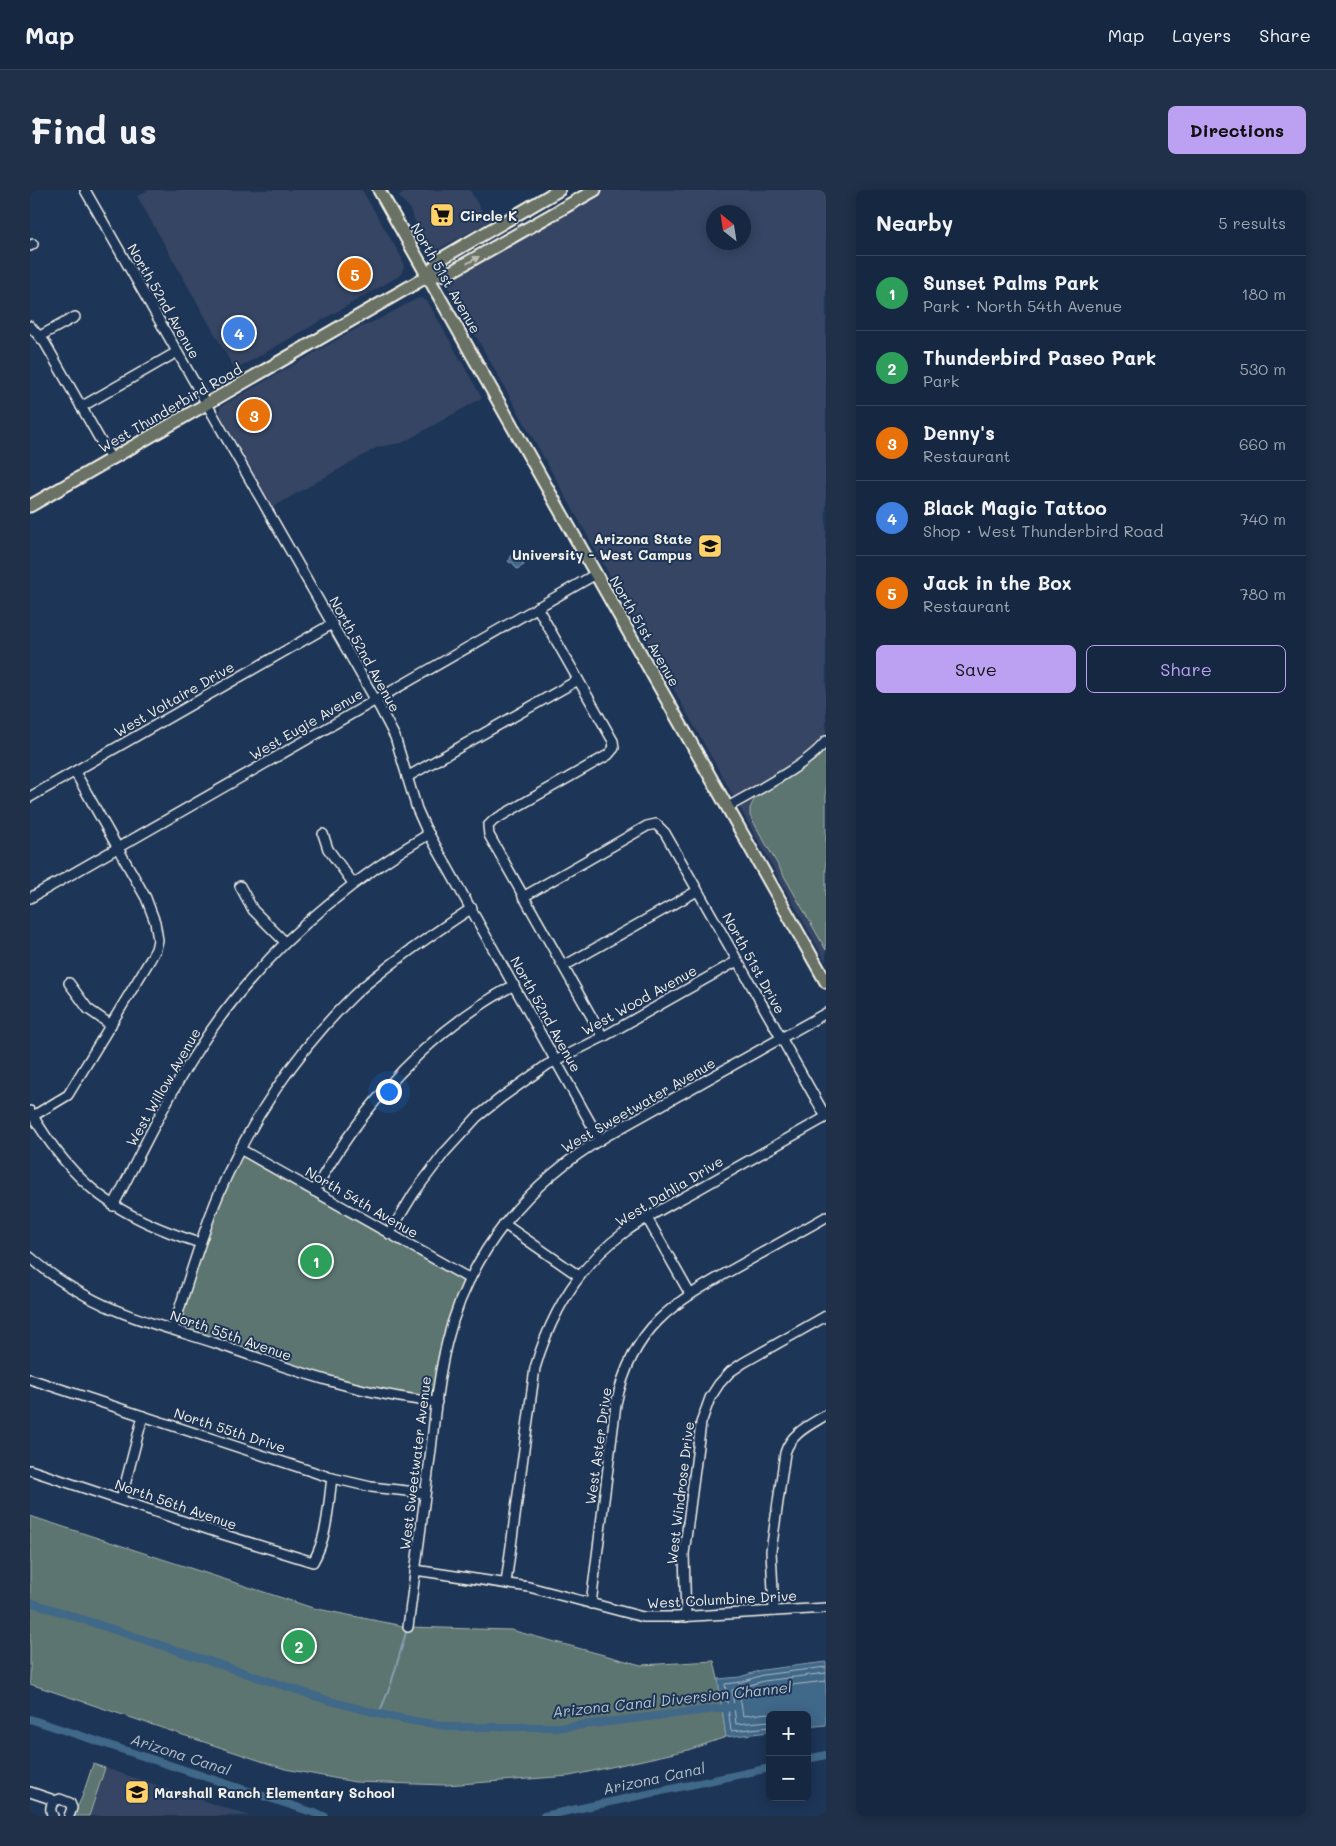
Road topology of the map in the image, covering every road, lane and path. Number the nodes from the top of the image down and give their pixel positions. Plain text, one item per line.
1 (85, 190) edge
2 (379, 190) edge
3 (559, 190) edge
4 (580, 190) edge
5 (595, 190) edge
6 (569, 205) junction
7 (428, 276) junction
8 (75, 317) dead end
9 (30, 326) edge
10 (40, 336) junction
11 (177, 352) junction
12 (207, 404) junction
13 (81, 407) junction
14 (111, 459) junction
15 (30, 506) edge
16 (596, 574) junction
17 (537, 607) junction
18 (332, 624) junction
19 (578, 680) junction
20 (375, 700) junction
21 (826, 741) edge
22 (75, 772) junction
23 (407, 777) junction
24 (30, 797) edge
25 (728, 807) junction
26 (324, 834) dead end
27 (429, 834) junction
28 (118, 848) junction
29 (354, 883) junction
30 (240, 886) dead end
31 (697, 891) junction
32 (523, 897) junction
33 (30, 898) edge
34 (472, 908) junction
35 (285, 942) junction
36 (738, 961) junction
37 (564, 966) junction
38 (826, 982) edge
39 (69, 983) dead end
40 (514, 985) junction
41 (826, 1013) edge
42 (111, 1025) junction
43 (603, 1037) junction
44 (781, 1038) junction
45 (556, 1060) junction
46 (31, 1113) edge
47 (826, 1117) edge
48 (600, 1140) junction
49 (240, 1149) junction
50 (314, 1191) junction
51 (113, 1206) junction
52 (826, 1217) edge
53 (647, 1218) junction
54 (504, 1224) junction
55 (389, 1234) junction
56 (200, 1243) junction
57 (30, 1257) edge
58 (579, 1276) junction
59 (470, 1278) junction
60 (690, 1294) junction
61 (826, 1316) edge
62 (173, 1329) junction
63 (30, 1379) edge
64 (437, 1402) junction
65 (826, 1415) edge
66 (143, 1416) junction
67 (30, 1470) edge
68 (332, 1478) junction
69 (425, 1494) junction
70 (121, 1500) junction
71 (415, 1570) junction
72 (506, 1583) junction
73 (591, 1604) junction
74 (826, 1608) edge
75 (774, 1611) junction
76 (686, 1617) junction
77 (408, 1627) dead end
78 (30, 1792) edge
79 (54, 1802) junction
80 (53, 1816) edge
81 (69, 1816) edge

1 - 11 street, North 52nd Avenue
2 - 7 main road, North 51st Avenue
3 - 7 main road, West Thunderbird Road
4 - 6 main road
5 - 6 main road, West Thunderbird Road
7 -> 6 main road, West Thunderbird Road
7 - 12 main road, West Thunderbird Road
7 - 16 main road, North 51st Avenue
8 - 10 street
9 - 10 street
10 - 13 street
11 - 12 street, North 52nd Avenue
11 - 13 street
12 - 14 main road, West Thunderbird Road
12 - 18 street, North 52nd Avenue
13 - 14 street
14 - 15 main road, West Thunderbird Road
16 - 17 street, West Eugie Avenue
16 - 25 main road, North 51st Avenue
17 - 19 street
17 - 20 street, West Eugie Avenue
18 - 20 street, North 52nd Avenue
18 - 22 street, West Voltaire Drive
19 - 23 street
19 - 32 street
20 - 23 street, North 52nd Avenue
20 - 28 street, West Eugie Avenue
21 - 25 street
22 - 24 street, West Voltaire Drive
22 - 28 street
23 - 27 street, North 52nd Avenue
25 - 38 main road, North 51st Avenue
26 - 29 street
27 - 29 street, West Willow Avenue
27 - 34 street, North 52nd Avenue
28 - 33 street, West Eugie Avenue
28 - 42 street
29 - 35 street, West Willow Avenue
30 - 35 street
31 - 32 street, North 51st Drive
31 - 36 street, North 51st Drive
31 - 37 street
32 - 37 street
34 - 40 street, North 52nd Avenue
34 - 49 street
35 - 51 street, West Willow Avenue
36 - 43 street, West Wood Avenue
36 - 44 street, North 51st Drive
37 - 43 street
39 - 42 street
40 - 45 street, North 52nd Avenue
40 - 50 street
41 - 44 street, West Sweetwater Avenue
42 - 46 street
43 - 45 street, West Wood Avenue
44 - 47 street, North 51st Drive
44 - 48 street, West Sweetwater Avenue
45 - 48 street, North 52nd Avenue
45 - 55 street, West Wood Avenue
46 - 51 street
47 - 53 street, West Dahlia Drive
48 - 54 street, West Sweetwater Avenue
49 - 50 street, North 54th Avenue
49 - 56 street
50 - 55 street, North 54th Avenue
51 - 56 street
52 - 60 street, West Aster Drive
53 - 58 street, West Dahlia Drive
53 - 60 street
54 - 58 street
54 - 59 street, West Sweetwater Avenue
55 - 59 street, North 54th Avenue
56 - 62 street
57 - 62 street, North 55th Avenue
58 - 72 street, West Dahlia Drive
59 - 64 street, West Sweetwater Avenue
60 - 73 street, West Aster Drive
61 - 76 street, West Windrose Drive
62 - 64 street, North 55th Avenue
63 - 66 street, North 55th Drive
64 - 69 street, West Sweetwater Avenue
65 - 75 street
66 - 68 street, North 55th Drive
66 - 70 street
67 - 70 street, North 56th Avenue
68 - 69 street, North 55th Drive
68 - 70 street, North 56th Avenue
69 - 71 street, West Sweetwater Avenue
71 - 72 street, West Columbine Drive
71 - 77 street, West Sweetwater Avenue
72 - 73 street, West Columbine Drive
73 - 76 street, West Columbine Drive
74 - 75 street, West Columbine Drive
75 - 76 street, West Columbine Drive
78 - 79 street
79 - 80 street
79 - 81 street

